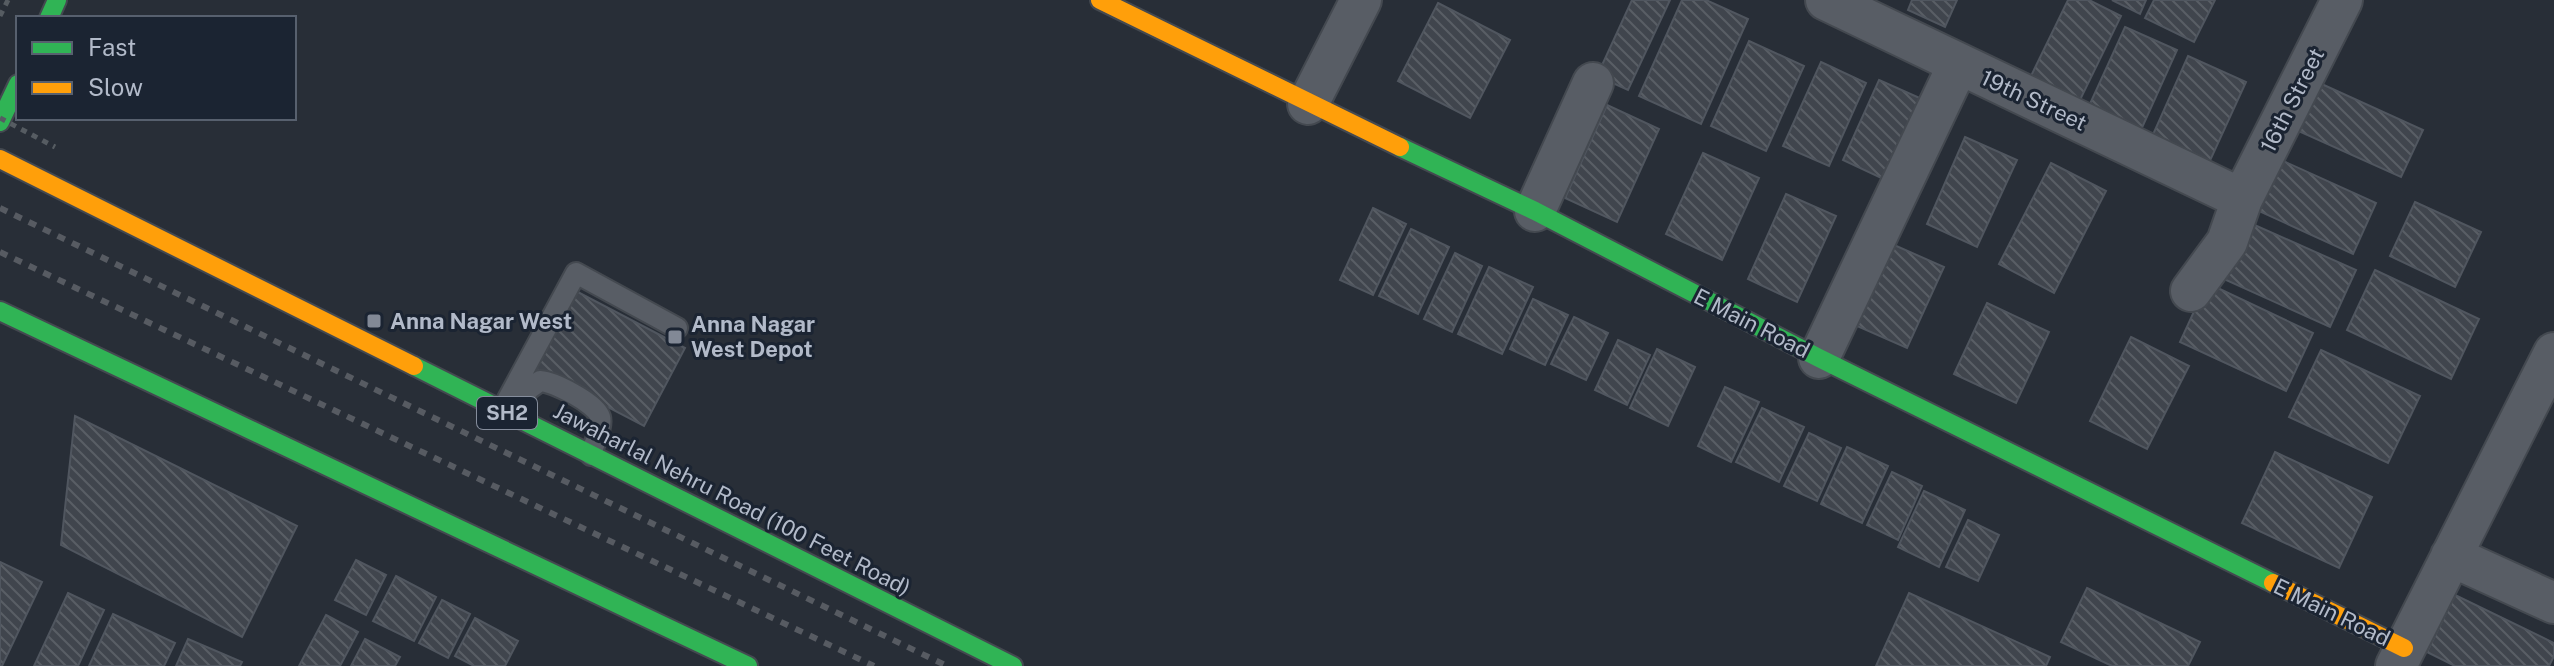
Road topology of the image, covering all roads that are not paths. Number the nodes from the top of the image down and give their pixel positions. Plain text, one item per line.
1 (1100, 0) edge
2 (1361, 0) edge
3 (1826, 0) edge
4 (2342, 0) edge
5 (1958, 65) junction
6 (1593, 83) dead end
7 (16, 88) edge
8 (1308, 104) junction
9 (0, 120) edge
10 (0, 159) edge
11 (2242, 199) junction
12 (1535, 211) junction
13 (2191, 291) dead end
14 (0, 311) edge
15 (677, 328) dead end
16 (2554, 353) edge
17 (1819, 358) junction
18 (506, 413) junction
19 (591, 455) junction
20 (2451, 556) junction
21 (2554, 603) edge
22 (2400, 657) edge
23 (986, 660) edge
24 (748, 666) edge
25 (1013, 666) edge

1 - 8 main road, E Main Road
2 - 8 street
3 - 5 street, 19th Street
4 - 11 street, 16th Street
5 - 11 street, 19th Street
5 - 17 street
6 - 12 street
7 - 9 main road
8 - 12 main road, E Main Road
10 - 18 main road, Jawaharlal Nehru Road (100 Feet Road) / SH2
11 - 13 street, 16th Street
12 - 17 main road, E Main Road
14 - 24 main road
15 - 18 lane
16 - 20 street, E Main Road
17 - 22 main road, E Main Road
18 - 19 main road, Jawaharlal Nehru Road (100 Feet Road) / SH2
18 - 19 lane
19 - 23 main road, Jawaharlal Nehru Road (100 Feet Road) / SH2
20 - 21 street
20 - 22 street, E Main Road
23 - 25 main road, Jawaharlal Nehru Road (100 Feet Road) / SH2

